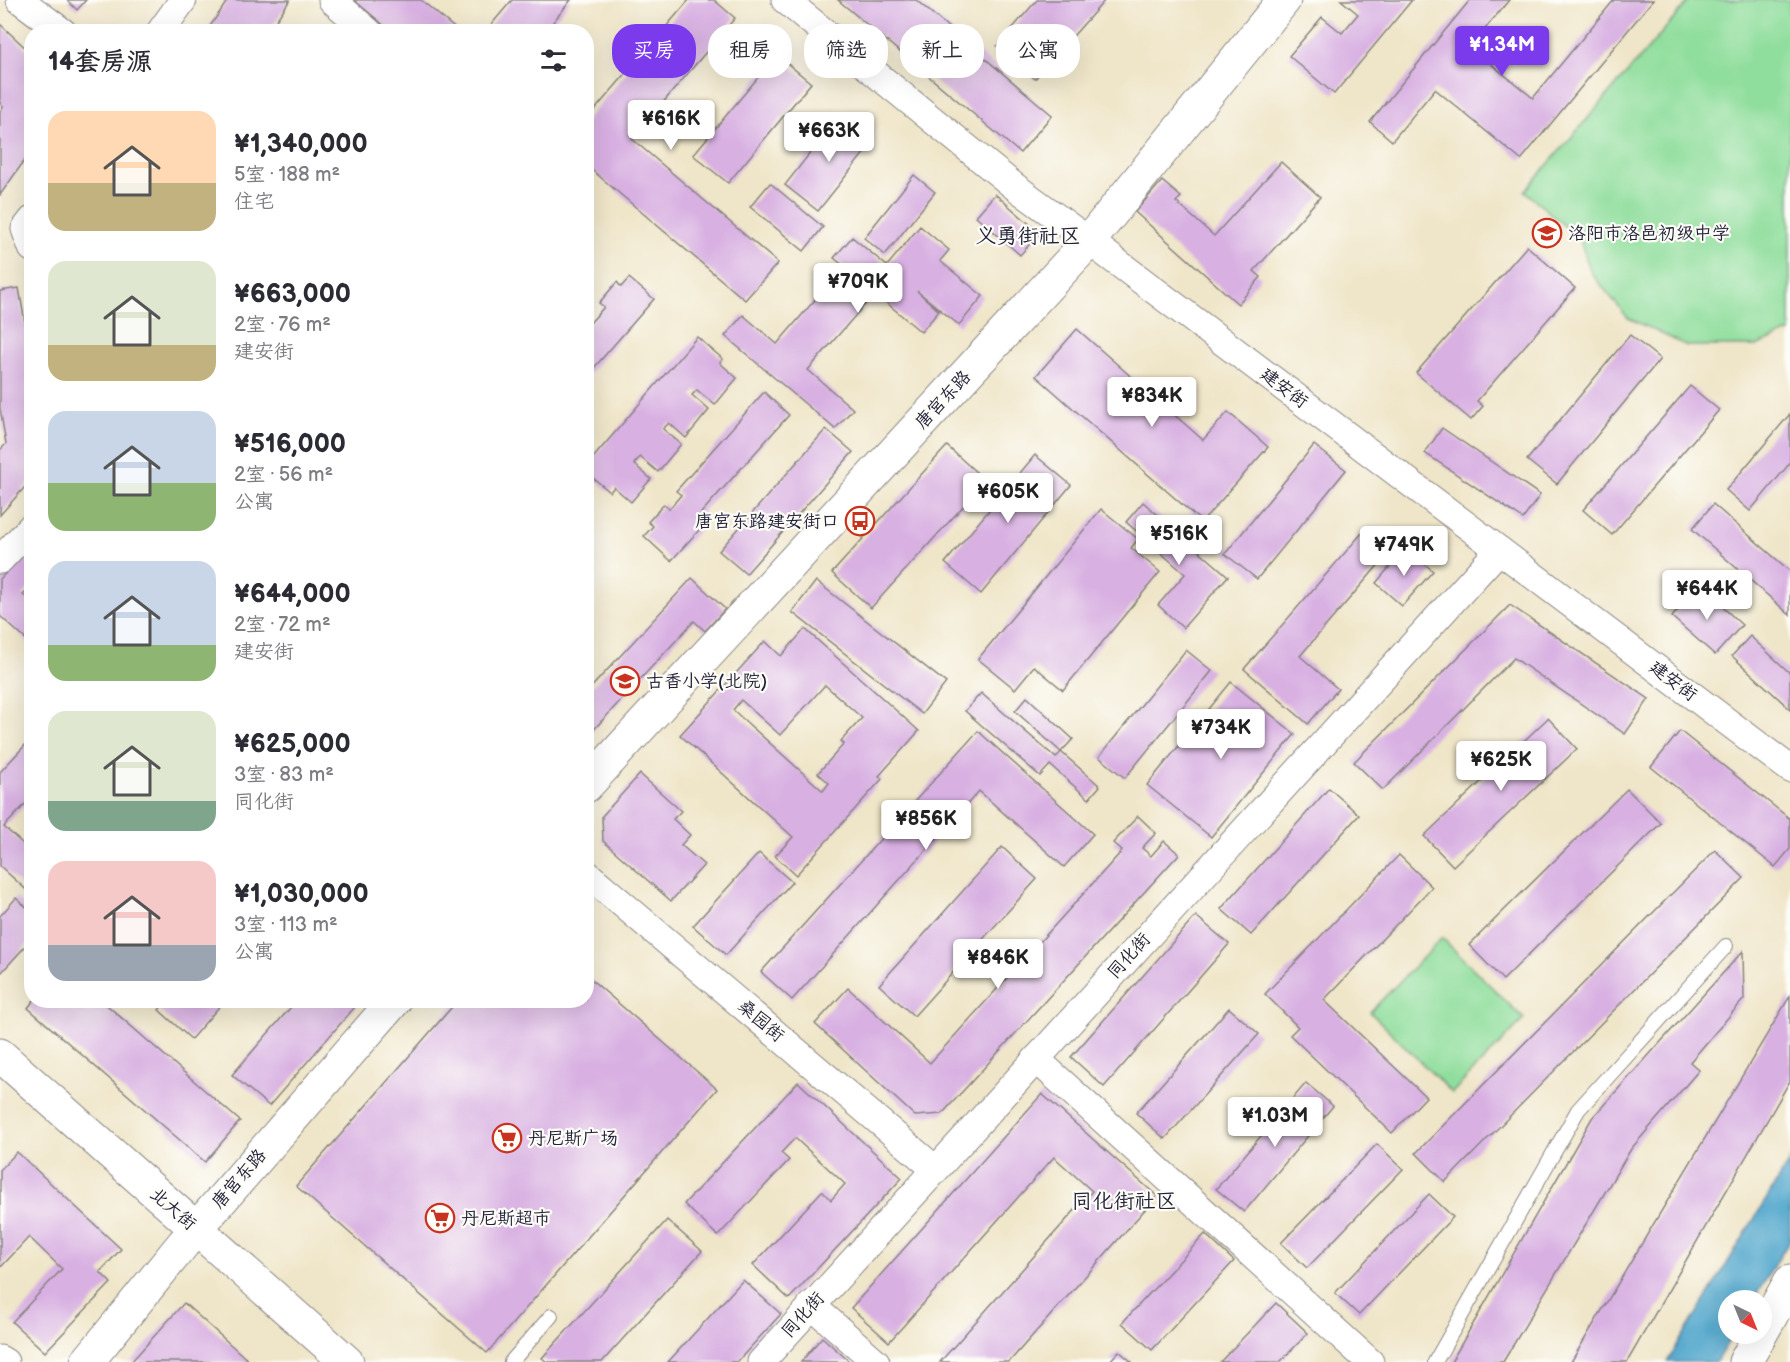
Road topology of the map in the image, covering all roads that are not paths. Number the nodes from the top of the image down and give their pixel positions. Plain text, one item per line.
1 (20, 0) edge
2 (183, 0) edge
3 (332, 0) edge
4 (785, 0) edge
5 (1284, 0) edge
6 (52, 24) edge
7 (166, 24) edge
8 (360, 24) edge
9 (1089, 241) junction
10 (24, 534) edge
11 (1498, 550) junction
12 (0, 560) edge
13 (1790, 769) edge
14 (594, 777) edge
15 (594, 880) edge
16 (1726, 946) dead end
17 (388, 1008) edge
18 (0, 1055) edge
19 (1036, 1059) junction
20 (0, 1082) edge
21 (935, 1169) junction
22 (189, 1236) junction
23 (1790, 1282) edge
24 (811, 1305) junction
25 (551, 1316) dead end
26 (0, 1359) edge
27 (4, 1362) edge
28 (87, 1362) edge
29 (319, 1362) edge
30 (347, 1362) edge
31 (511, 1362) edge
32 (761, 1362) edge
33 (876, 1362) edge
34 (1370, 1362) edge
35 (1435, 1362) edge
36 (1745, 1362) edge

1 - 6 street
2 - 7 street
3 - 8 street
4 - 9 street, 建安街
5 - 9 street, 唐宫东路
9 - 11 street, 建安街
9 - 14 street, 唐宫东路
10 - 12 street
11 - 13 street, 建安街
11 - 19 street, 同化街
15 - 21 street, 桑园街
16 - 35 lane
17 - 22 street, 唐宫东路
18 - 22 street, 北大街
19 - 21 street, 同化街
19 - 34 street
20 - 22 street, 北大街
21 - 24 street, 同化街
22 - 28 street, 唐宫东路
22 - 29 street, 北大街
22 - 30 street, 北大街
23 - 36 street
24 - 32 street, 同化街
24 - 33 street
25 - 31 lane
26 - 27 street

